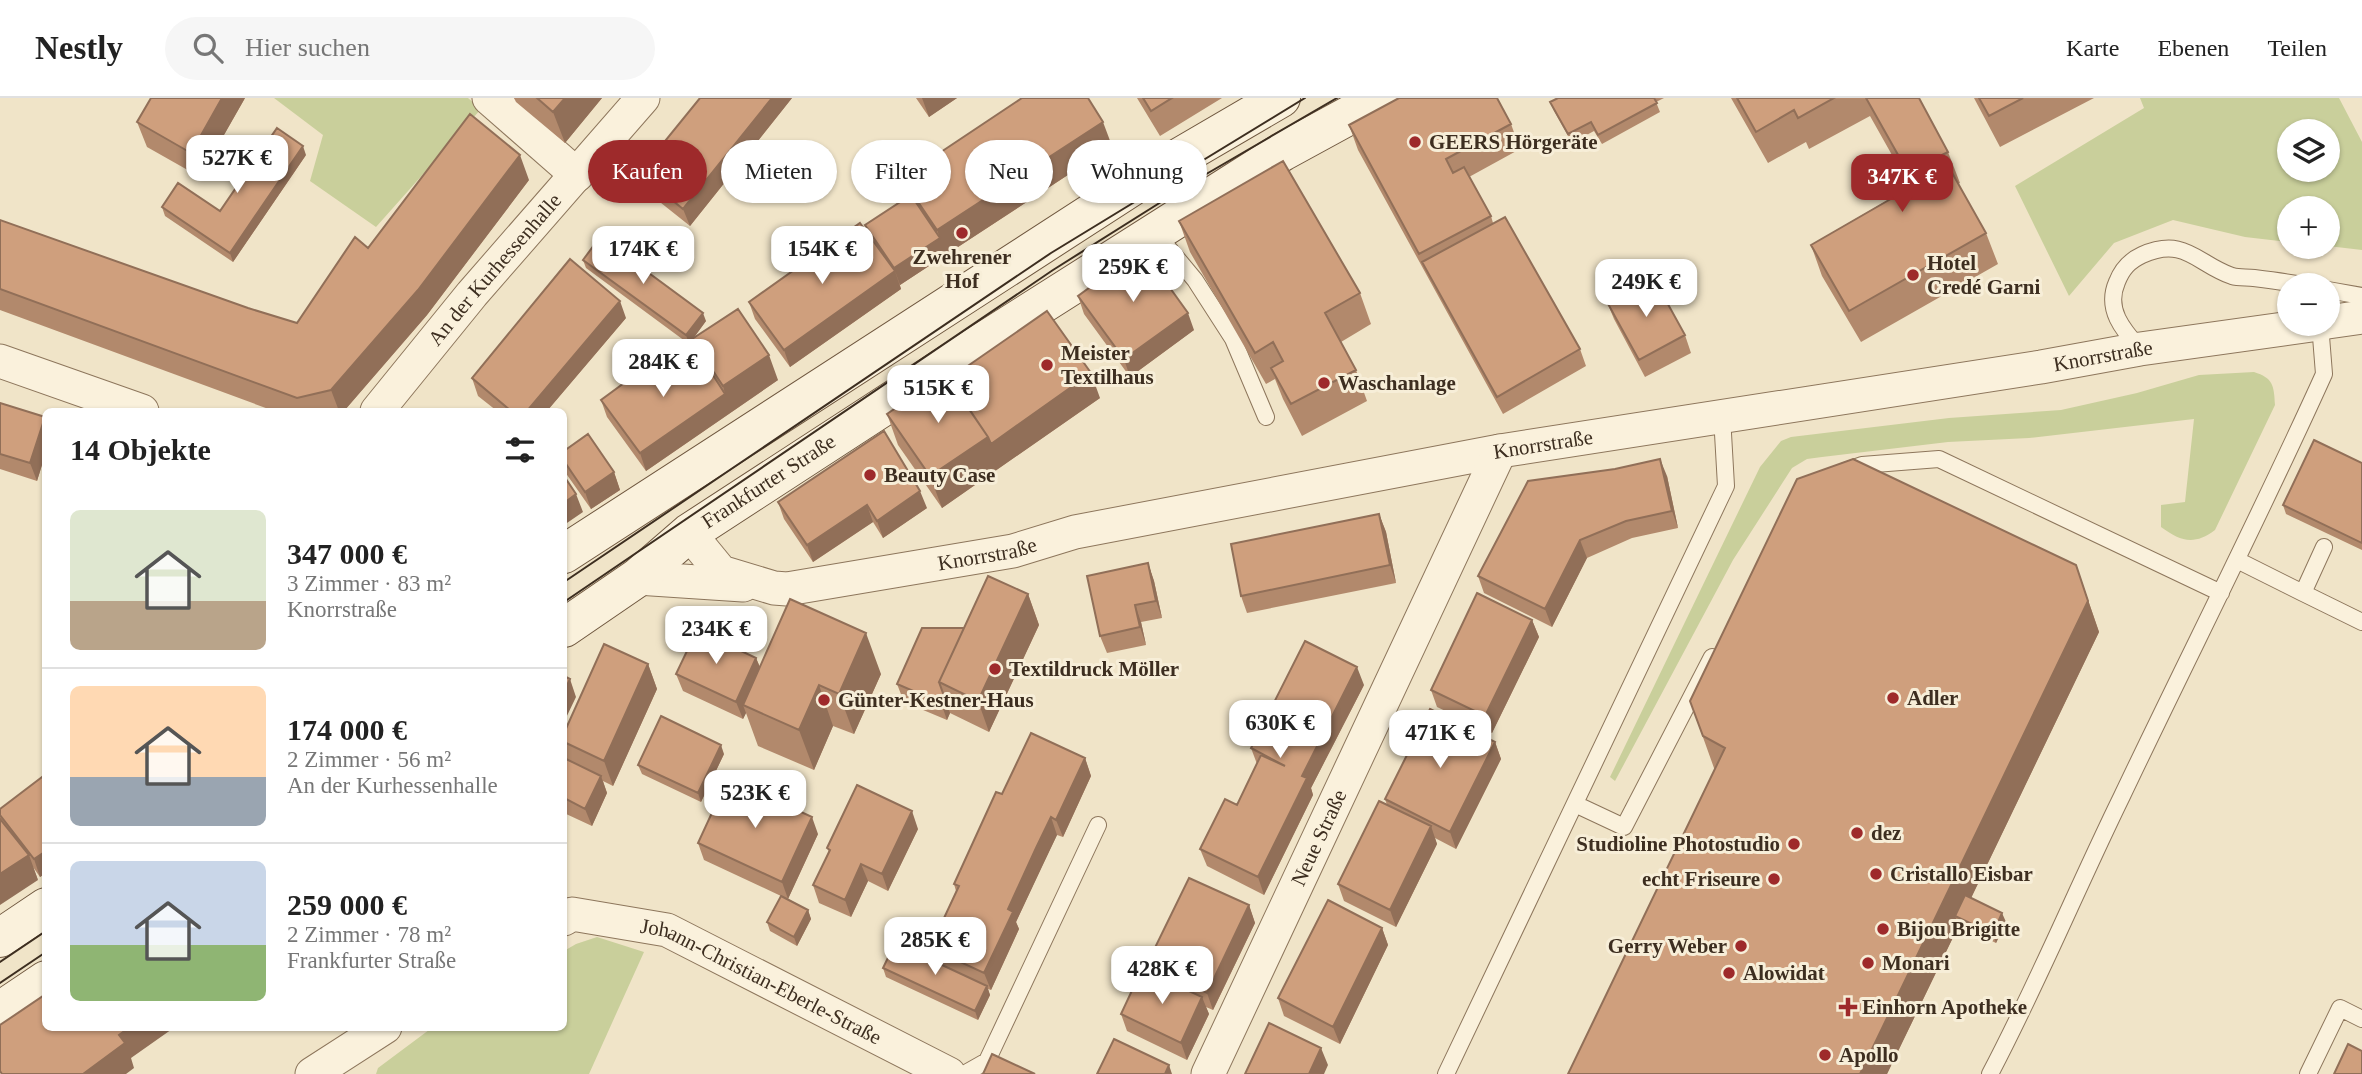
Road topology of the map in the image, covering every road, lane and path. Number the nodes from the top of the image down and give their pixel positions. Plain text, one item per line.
1 (489, 98) edge
2 (643, 98) edge
3 (1281, 98) edge
4 (1381, 98) edge
5 (577, 175) junction
6 (1155, 232) junction
7 (2277, 282) edge
8 (2340, 292) edge
9 (2362, 296) edge
10 (2362, 317) edge
11 (2340, 320) edge
12 (2277, 331) edge
13 (2320, 336) edge
14 (2140, 349) junction
15 (0, 361) edge
16 (133, 408) edge
17 (379, 408) edge
18 (1723, 416) junction
19 (1266, 417) dead end
20 (1500, 451) junction
21 (1824, 478) edge
22 (660, 491) junction
23 (689, 533) junction
24 (2324, 547) dead end
25 (567, 552) edge
26 (2237, 559) junction
27 (637, 578) junction
28 (774, 588) junction
29 (2221, 593) junction
30 (2303, 593) junction
31 (2362, 622) edge
32 (567, 626) edge
33 (1718, 645) edge
34 (1575, 804) junction
35 (1098, 825) dead end
36 (42, 910) edge
37 (567, 917) edge
38 (0, 939) edge
39 (42, 983) edge
40 (0, 1011) edge
41 (2362, 1019) edge
42 (380, 1031) edge
43 (327, 1070) edge
44 (949, 1074) edge
45 (964, 1074) edge
46 (1208, 1074) edge
47 (1446, 1074) edge
48 (1990, 1074) edge
49 (2308, 1074) edge

1 - 5 street
2 - 5 street, An der Kurhessenhalle
3 - 22 main road
4 - 6 main road, Frankfurter Straße
5 - 17 street, An der Kurhessenhalle
6 - 19 lane
6 - 23 main road, Frankfurter Straße
7 - 14 lane
8 - 9 lane
10 - 11 street
12 - 14 street, Knorrstraße
13 - 26 lane
14 - 18 street, Knorrstraße
15 - 16 street
18 - 20 street, Knorrstraße
18 - 34 lane
20 - 28 street, Knorrstraße
20 - 46 street, Neue Straße
21 - 29 lane
22 - 23 main road, Frankfurter Straße
22 - 25 main road
23 - 27 main road, Frankfurter Straße
23 - 28 street, Knorrstraße
24 - 30 lane
26 - 29 lane
26 - 30 lane
27 - 28 street, Knorrstraße
27 - 32 main road, Frankfurter Straße
29 - 48 lane
30 - 31 lane
33 - 34 lane
34 - 47 lane
35 - 45 lane
36 - 38 main road
37 - 44 street, Johann-Christian-Eberle-Straße
39 - 40 main road
41 - 49 lane
42 - 43 street

